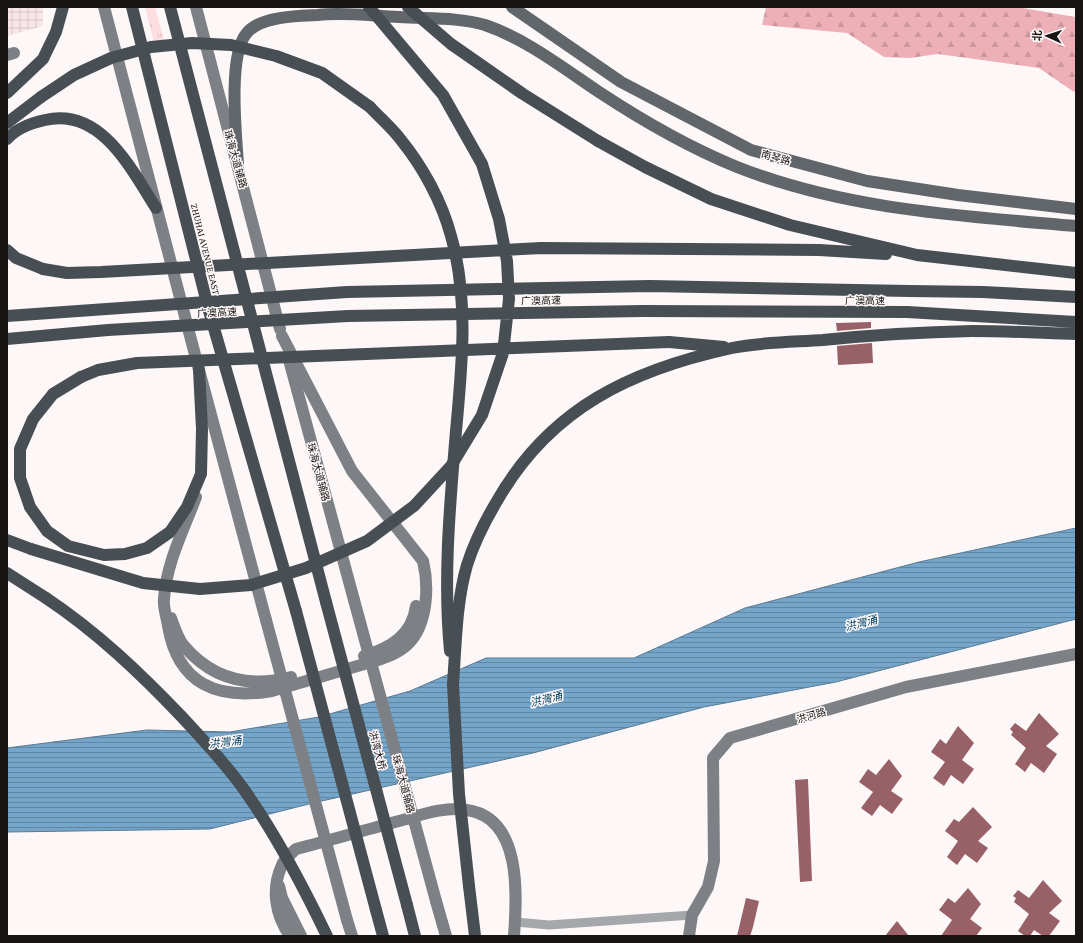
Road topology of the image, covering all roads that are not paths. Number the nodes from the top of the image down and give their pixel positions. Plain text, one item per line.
1 (63, 7) edge
2 (104, 7) edge
3 (132, 7) edge
4 (170, 7) edge
5 (196, 7) edge
6 (369, 7) edge
7 (408, 7) edge
8 (512, 7) edge
9 (7, 93) edge
10 (7, 123) edge
11 (7, 139) edge
12 (238, 164) junction
13 (156, 208) junction
14 (1076, 209) edge
15 (1076, 226) edge
16 (7, 250) edge
17 (917, 256) junction
18 (1076, 273) edge
19 (1076, 298) edge
20 (7, 316) edge
21 (1076, 322) edge
22 (1076, 334) edge
23 (282, 336) junction
24 (7, 339) edge
25 (734, 348) junction
26 (199, 370) junction
27 (201, 474) junction
28 (7, 540) edge
29 (411, 544) junction
30 (7, 573) edge
31 (164, 600) junction
32 (1076, 654) edge
33 (453, 684) junction
34 (278, 880) junction
35 (692, 915) junction
36 (515, 922) junction
37 (290, 936) edge
38 (301, 936) edge
39 (327, 936) edge
40 (352, 936) edge
41 (383, 936) edge
42 (415, 936) edge
43 (446, 936) edge
44 (475, 936) edge
45 (514, 936) edge
46 (689, 936) edge

1 - 9 highway
2 - 13 main road
3 - 41 highway, ZHUHAI AVENUE EAST, bridge
4 - 42 highway, 洪湾大桥, bridge
5 - 12 main road, 珠海大道辅路
6 - 28 highway, bridge
7 - 17 highway, bridge
8 - 14 main road, 南琴路
10 - 33 highway, bridge
11 - 13 highway
12 - 15 main road
12 - 23 main road, 珠海大道辅路
13 - 26 main road
16 - 17 highway, bridge
17 - 18 highway
19 - 20 highway, 广澳高速, bridge
21 - 24 highway, 广澳高速, bridge
22 - 25 highway
23 - 29 main road
23 - 43 main road, 珠海大道辅路, bridge
25 - 27 highway, bridge
25 - 33 highway
26 - 27 highway
26 - 40 main road, bridge
27 - 31 main road
29 - 31 main road
29 - 31 main road
30 - 39 highway, bridge
32 - 35 main road, 洪河路
33 - 44 highway, bridge
34 - 36 main road
34 - 37 main road
34 - 38 main road
35 - 36 street
35 - 46 main road
36 - 45 main road

